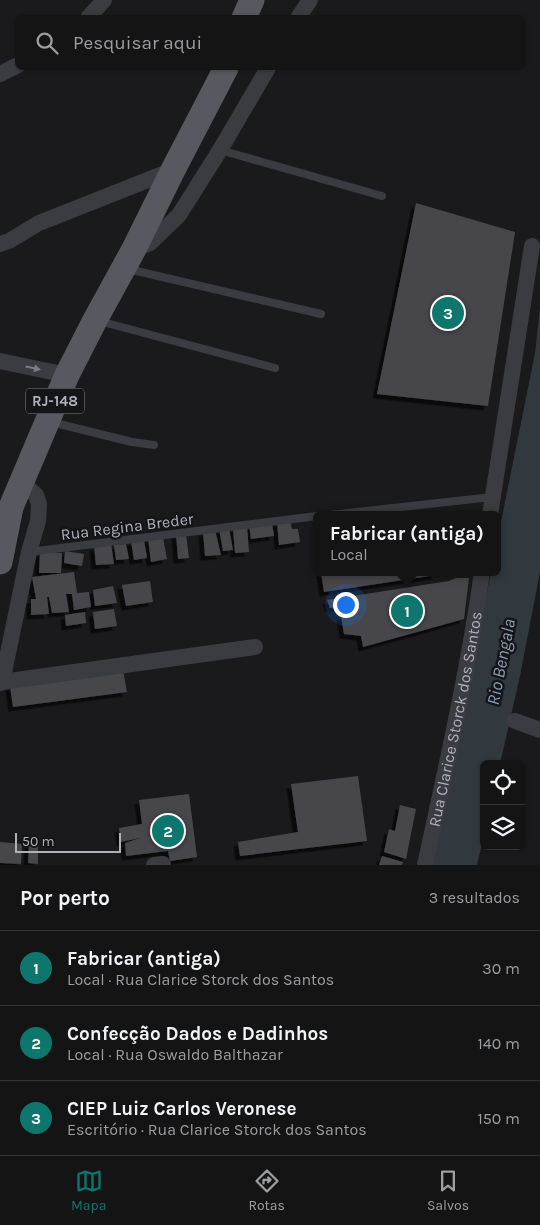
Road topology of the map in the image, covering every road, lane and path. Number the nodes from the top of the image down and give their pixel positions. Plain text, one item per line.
1 (104, 0) edge
2 (252, 0) edge
3 (310, 0) edge
4 (91, 15) edge
5 (245, 15) edge
6 (300, 15) edge
7 (15, 66) edge
8 (225, 70) edge
9 (267, 70) edge
10 (0, 74) edge
11 (220, 150) junction
12 (173, 170) junction
13 (382, 196) dead end
14 (0, 244) edge
15 (532, 246) dead end
16 (129, 259) junction
17 (321, 314) dead end
18 (95, 320) junction
19 (0, 361) edge
20 (275, 368) dead end
21 (67, 375) junction
22 (47, 421) junction
23 (154, 445) dead end
24 (21, 481) junction
25 (492, 497) junction
26 (6, 503) edge
27 (366, 511) edge
28 (490, 511) edge
29 (313, 516) edge
30 (29, 552) junction
31 (0, 562) edge
32 (481, 576) edge
33 (254, 647) dead end
34 (1, 682) edge
35 (515, 721) dead end
36 (540, 730) edge
37 (425, 865) edge

1 - 4 street
2 - 5 main road
3 - 6 street
7 - 10 street
8 - 12 main road, RJ-148
9 - 11 street
11 - 13 lane
11 - 16 street
12 - 14 street
12 - 16 main road, RJ-148
15 - 25 street
16 - 17 lane
16 - 18 main road, RJ-148
18 - 20 lane
18 - 21 main road, RJ-148
19 -> 21 street
21 - 22 main road, RJ-148
22 - 23 lane
22 - 24 main road, RJ-148
24 - 26 main road, RJ-148
24 - 30 street
25 - 27 lane
25 - 28 street
26 - 31 main road, RJ-148
29 - 30 lane, Rua Regina Breder
30 - 34 street
32 - 37 street, Rua Clarice Storck dos Santos
33 - 34 street
35 - 36 street

